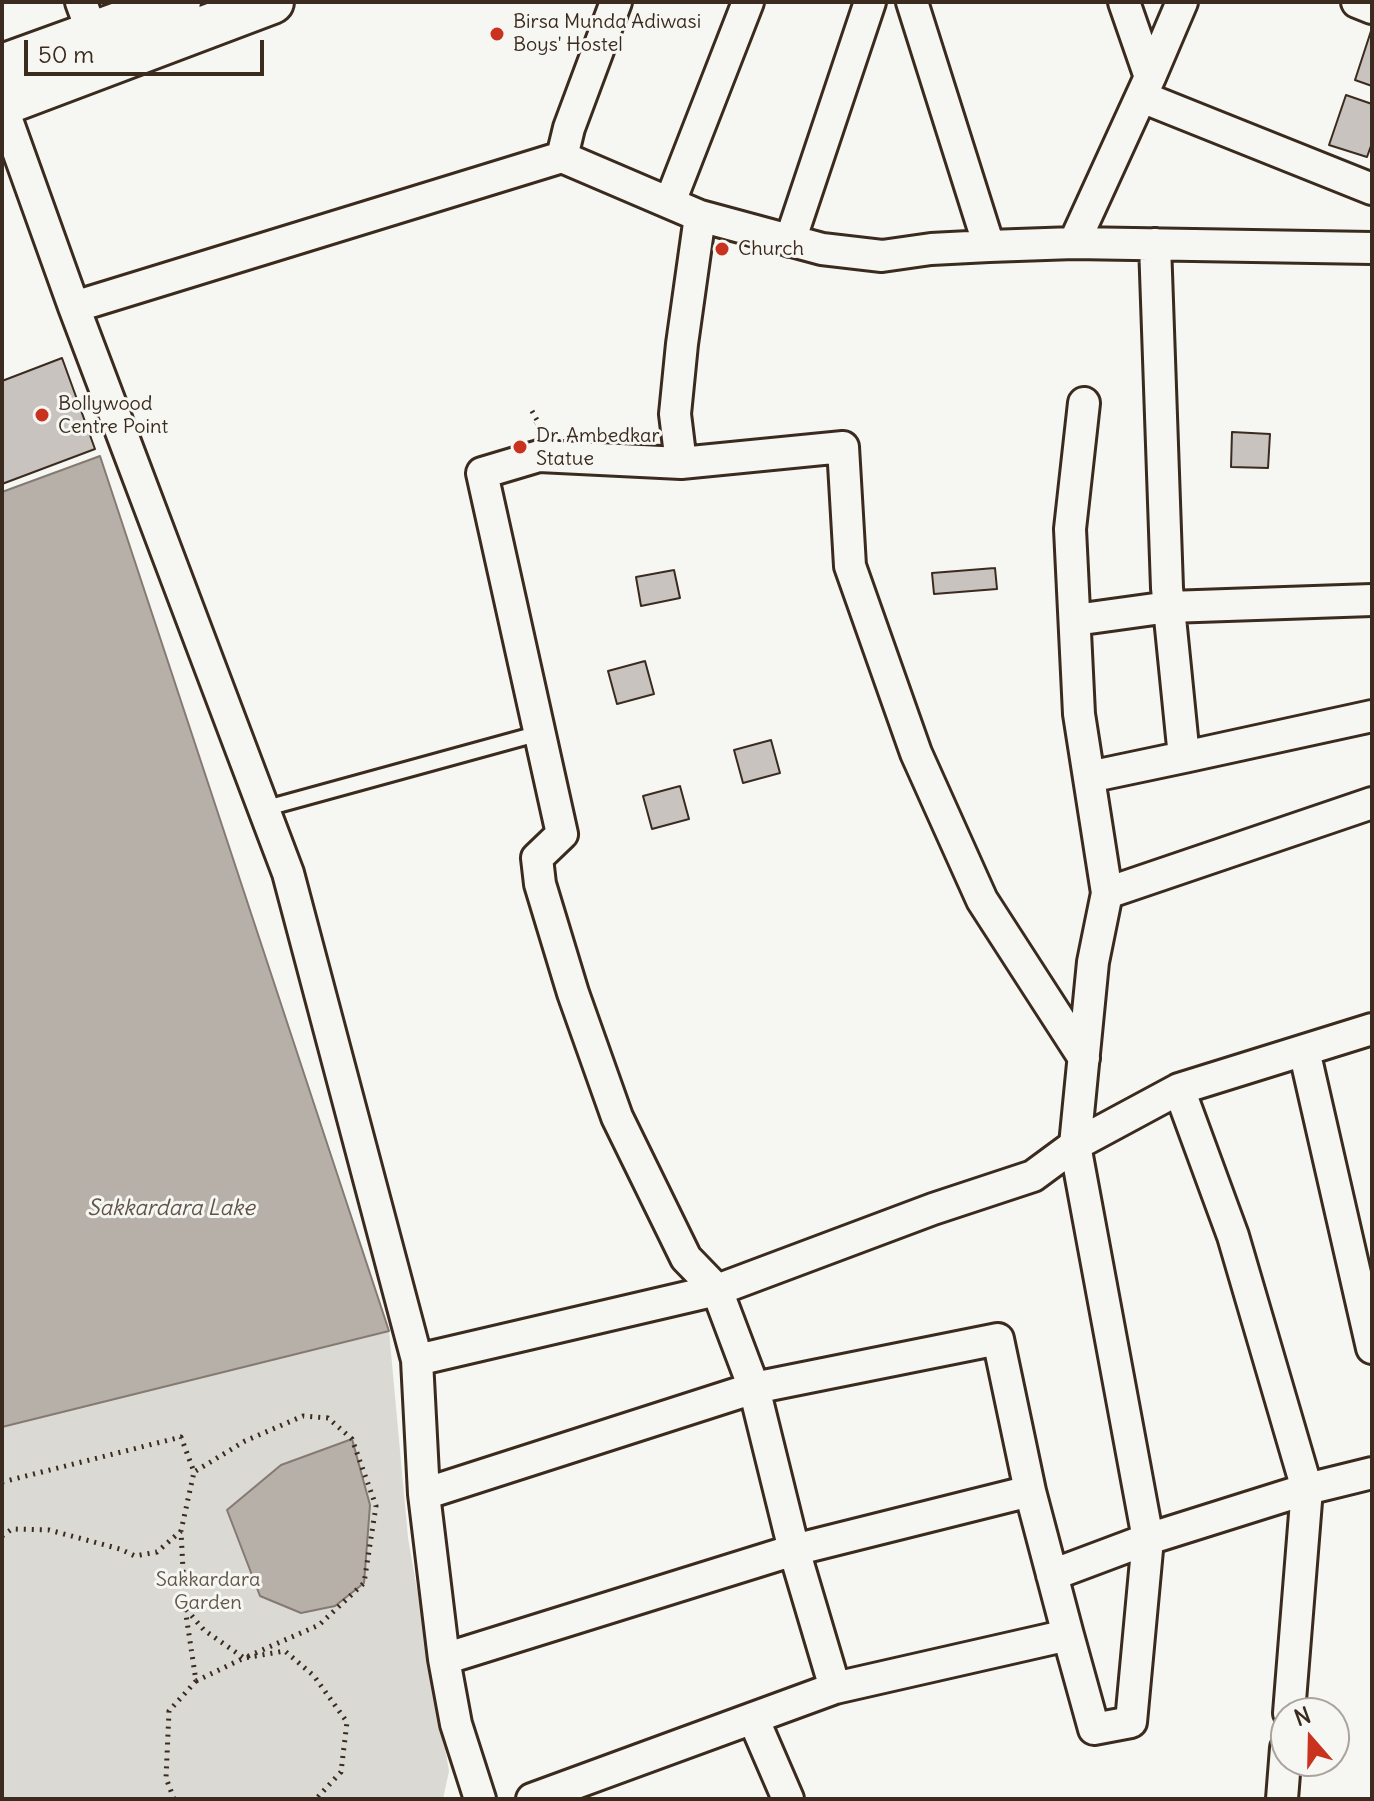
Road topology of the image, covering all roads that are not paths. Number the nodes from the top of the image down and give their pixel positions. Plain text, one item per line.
1 (179, 2) edge
2 (272, 2) edge
3 (616, 2) edge
4 (748, 2) edge
5 (870, 2) edge
6 (912, 2) edge
7 (1124, 2) edge
8 (1182, 2) edge
9 (1357, 2) edge
10 (1372, 8) edge
11 (87, 17) edge
12 (2, 66) edge
13 (1146, 87) junction
14 (2, 105) edge
15 (562, 157) junction
16 (1372, 189) edge
17 (670, 202) junction
18 (700, 216) junction
19 (790, 241) junction
20 (1074, 243) junction
21 (1155, 244) junction
22 (989, 246) junction
23 (1372, 248) edge
24 (74, 307) junction
25 (1084, 403) dead end
26 (681, 463) junction
27 (1372, 600) edge
28 (1169, 607) junction
29 (1075, 620) junction
30 (1372, 716) edge
31 (540, 733) junction
32 (1184, 757) junction
33 (1089, 777) junction
34 (1372, 803) edge
35 (263, 809) junction
36 (1107, 893) junction
37 (1372, 1029) edge
38 (1304, 1050) junction
39 (1084, 1058) junction
40 (1179, 1089) junction
41 (1075, 1145) junction
42 (717, 1290) junction
43 (1372, 1348) edge
44 (417, 1360) junction
45 (754, 1388) junction
46 (1372, 1473) edge
47 (1307, 1489) junction
48 (1030, 1491) junction
49 (424, 1494) junction
50 (1148, 1539) junction
51 (794, 1550) junction
52 (1052, 1575) junction
53 (1068, 1635) junction
54 (444, 1659) junction
55 (835, 1688) junction
56 (1290, 1697) edge
57 (753, 1718) junction
58 (1284, 1777) edge
59 (480, 1799) edge
60 (532, 1799) edge
61 (788, 1799) edge
62 (1282, 1799) edge

1 - 11 main road
2 - 14 main road
3 - 15 street
4 - 17 street
5 - 19 street
6 - 22 street
7 - 13 street
8 - 13 street
9 - 10 street
11 - 12 main road
13 - 16 street
13 - 20 street
14 - 24 street
15 - 17 street
15 - 24 street
17 - 18 street
18 - 19 street
18 - 26 street
19 - 22 street
20 - 21 street
20 - 22 street
21 - 23 street
21 - 28 street
24 - 35 street
25 - 29 street
26 - 31 street
26 - 39 street
27 - 28 street
28 - 29 street
28 - 32 street
29 - 33 street
30 - 32 street
31 - 35 lane
31 - 42 street
32 - 33 street
33 - 36 street
34 - 36 street
35 - 44 street
36 - 39 street
37 - 38 street
38 - 40 street
38 - 43 street
39 - 41 street
40 - 41 street
40 - 47 street
41 - 42 street
41 - 50 street
42 - 44 street
42 - 45 street
44 - 49 street
45 - 48 street
45 - 49 street
45 - 51 street
46 - 47 street
47 - 50 street
47 - 56 street
48 - 51 street
48 - 52 street
49 - 54 street
50 - 52 street
50 - 53 street
51 - 54 street
51 - 55 street
52 - 53 street
53 - 55 street
54 - 59 street
55 - 57 street
57 - 60 street
57 - 61 street
58 - 62 street

